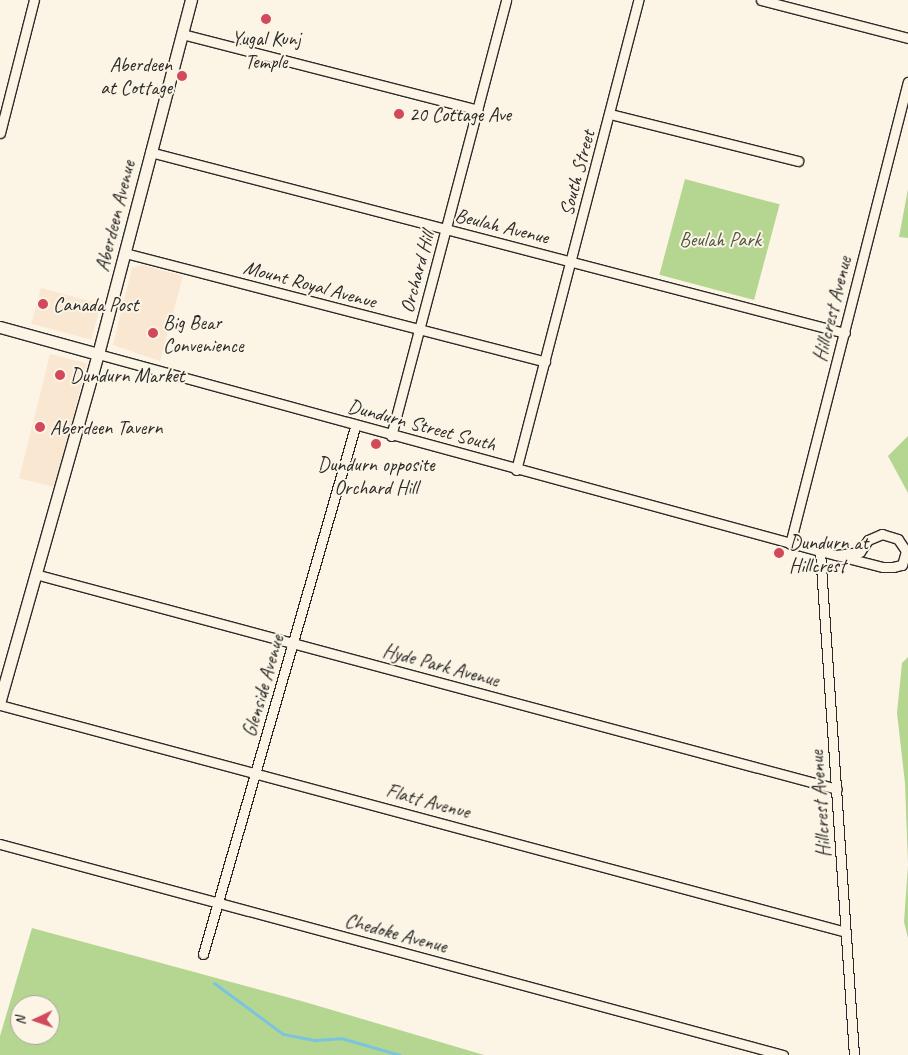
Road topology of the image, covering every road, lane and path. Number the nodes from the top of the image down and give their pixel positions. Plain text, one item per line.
1 (34, 0) edge
2 (191, 0) edge
3 (506, 0) edge
4 (638, 0) edge
5 (761, 0) edge
6 (182, 34) junction
7 (908, 38) edge
8 (908, 82) edge
9 (477, 110) junction
10 (610, 114) junction
11 (0, 133) edge
12 (150, 152) junction
13 (798, 161) dead end
14 (447, 230) junction
15 (125, 253) junction
16 (572, 262) junction
17 (0, 327) edge
18 (420, 331) junction
19 (845, 333) junction
20 (98, 354) junction
21 (545, 362) junction
22 (355, 427) junction
23 (391, 436) junction
24 (516, 470) junction
25 (790, 544) junction
26 (820, 551) junction
27 (836, 555) junction
28 (35, 574) junction
29 (294, 643) junction
30 (0, 700) edge
31 (0, 704) edge
32 (256, 773) junction
33 (837, 789) junction
34 (0, 844) edge
35 (218, 902) junction
36 (846, 932) junction
37 (202, 954) dead end
38 (783, 1055) edge
39 (854, 1055) edge

1 - 11 street
2 - 6 main road, Aberdeen Avenue
3 - 9 street, Orchard Hill
4 - 10 street, South Street
5 - 7 street
6 - 9 street
6 - 12 main road, Aberdeen Avenue
8 - 19 street, Hillcrest Avenue
9 - 14 street, Orchard Hill
10 - 13 street
10 - 16 street, South Street
12 - 14 street, Beulah Avenue
12 - 15 main road, Aberdeen Avenue
14 - 16 street, Beulah Avenue
14 - 18 street, Orchard Hill
15 - 18 street, Mount Royal Avenue
15 - 20 main road, Aberdeen Avenue
16 - 19 street, Beulah Avenue
16 - 21 street, South Street
17 - 20 main road, Dundurn Street South
18 - 21 street, Mount Royal Avenue
18 - 23 street, Orchard Hill
19 - 25 street, Hillcrest Avenue
20 - 22 street, Dundurn Street South
20 - 28 main road, Aberdeen Avenue
21 - 24 street, South Street
22 - 23 street, Dundurn Street South
22 - 29 street, Glenside Avenue
23 - 24 street, Dundurn Street South
24 - 25 street, Dundurn Street South
25 - 26 street, Dundurn Street South
26 - 27 street, Dundurn Street South
26 - 33 street, Hillcrest Avenue
27 - 27 street, Dundurn Street South
28 - 29 street, Hyde Park Avenue
28 - 30 main road, Aberdeen Avenue
29 - 32 street, Glenside Avenue
29 - 33 street, Hyde Park Avenue
31 - 32 street, Flatt Avenue
32 - 35 street, Glenside Avenue
32 - 36 street, Flatt Avenue
33 - 36 street, Hillcrest Avenue
34 - 35 street, Chedoke Avenue
35 - 37 street, Glenside Avenue
35 - 38 street, Chedoke Avenue
36 - 39 street, Hillcrest Avenue

